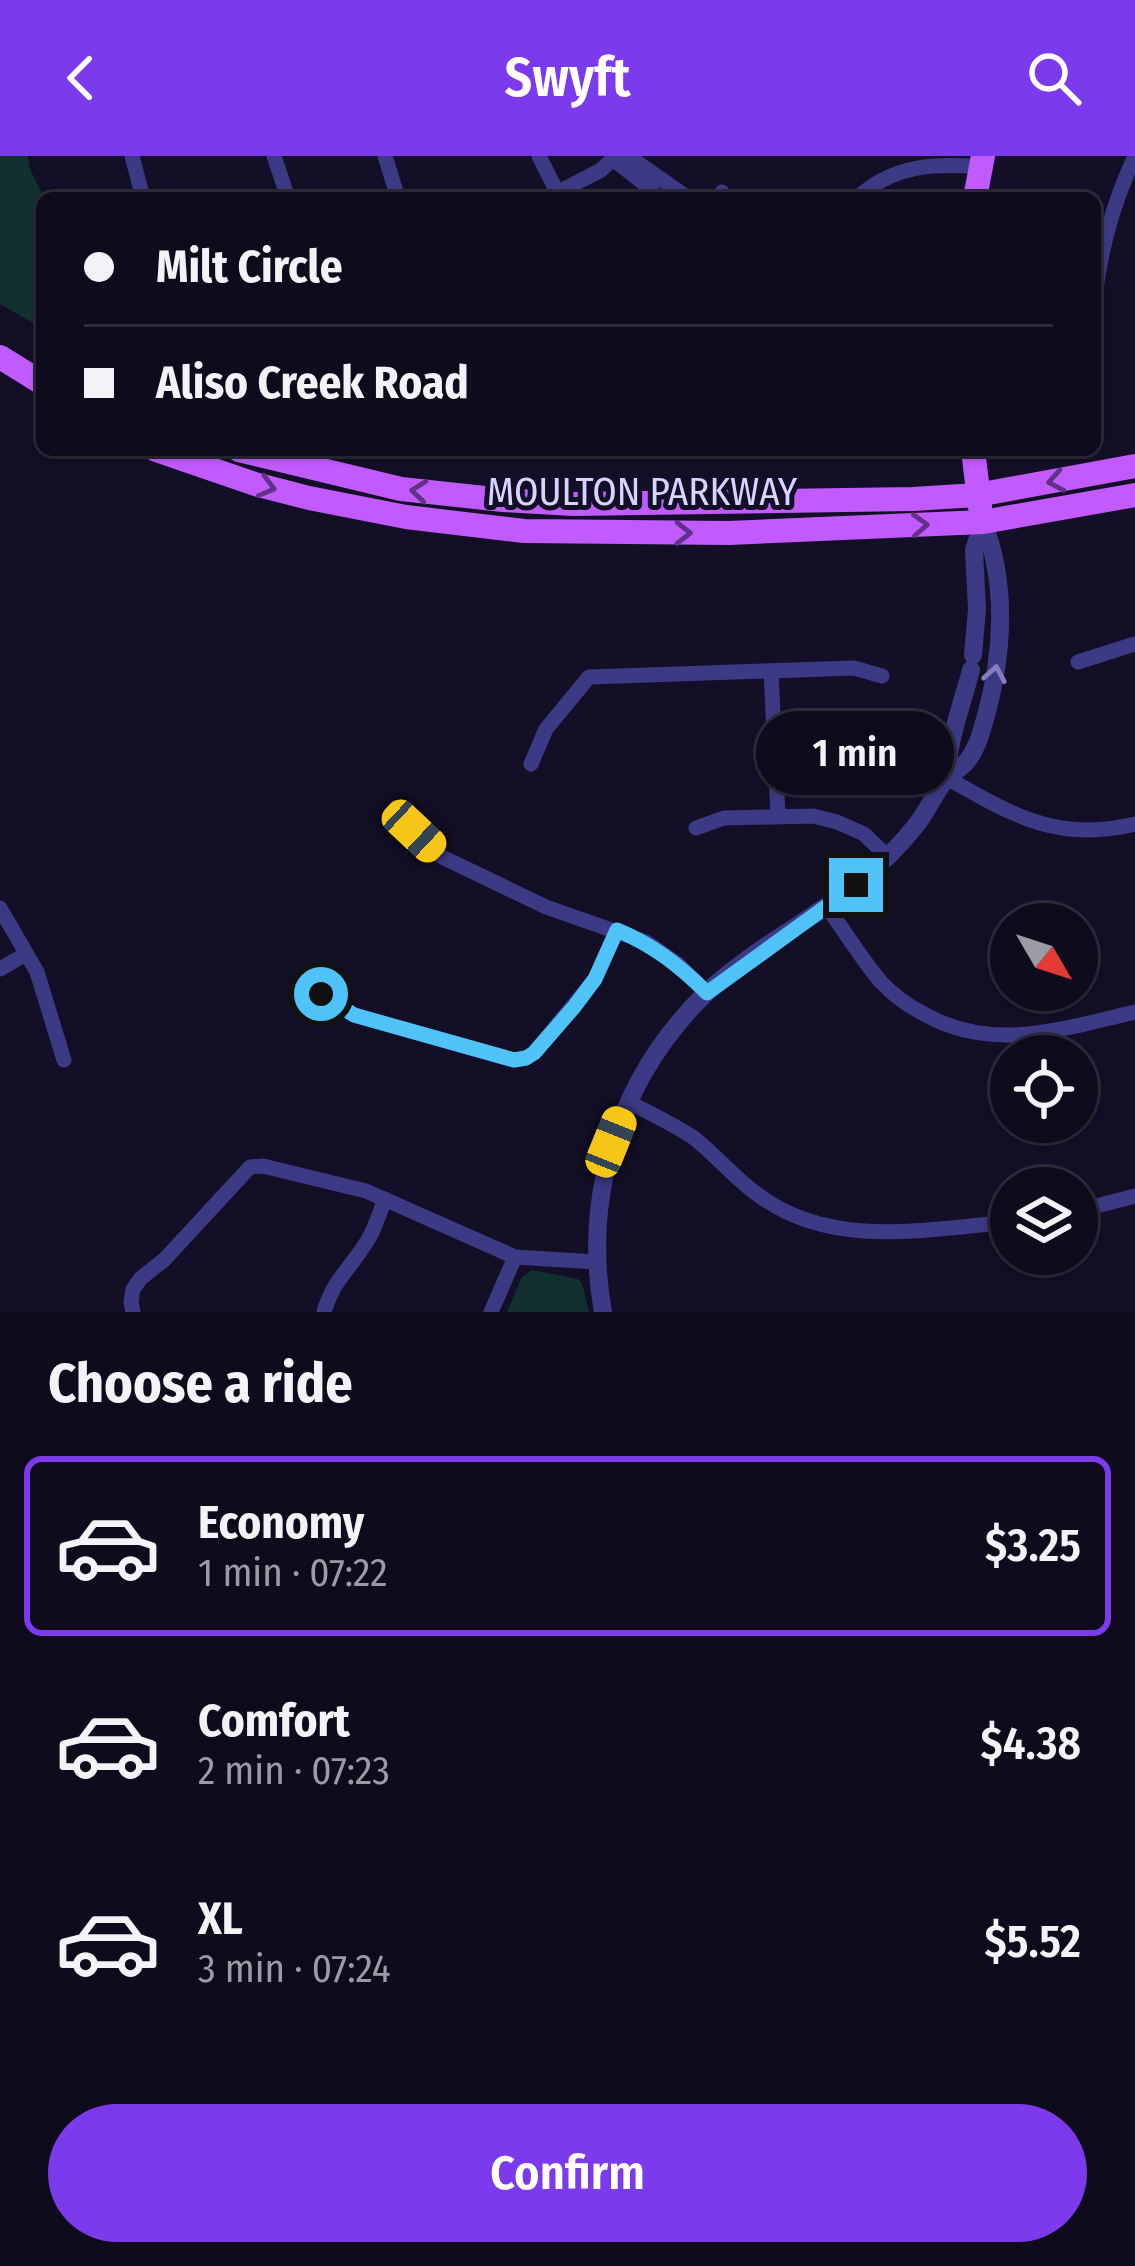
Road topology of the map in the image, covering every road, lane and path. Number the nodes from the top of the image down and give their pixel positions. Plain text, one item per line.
1 (132, 156) edge
2 (274, 156) edge
3 (385, 156) edge
4 (538, 156) edge
5 (1135, 156) edge
6 (619, 157) edge
7 (982, 162) edge
8 (655, 189) edge
9 (141, 192) edge
10 (286, 192) edge
11 (396, 192) edge
12 (556, 192) edge
13 (563, 192) edge
14 (681, 192) edge
15 (864, 192) edge
16 (976, 192) edge
17 (1101, 251) edge
18 (0, 344) edge
19 (0, 357) edge
20 (36, 360) edge
21 (0, 376) edge
22 (36, 379) edge
23 (36, 397) edge
24 (173, 456) edge
25 (260, 456) edge
26 (974, 456) edge
27 (1135, 466) edge
28 (977, 495) junction
29 (1135, 495) edge
30 (634, 505) junction
31 (983, 522) junction
32 (524, 531) junction
33 (1135, 644) edge
34 (1078, 662) dead end
35 (771, 671) junction
36 (882, 676) dead end
37 (531, 764) dead end
38 (947, 778) junction
39 (778, 816) junction
40 (1135, 824) edge
41 (696, 829) dead end
42 (414, 831) dead end
43 (889, 857) junction
44 (826, 906) junction
45 (0, 908) edge
46 (617, 930) junction
47 (26, 954) junction
48 (0, 970) edge
49 (707, 993) junction
50 (321, 994) dead end
51 (1135, 1012) edge
52 (64, 1060) dead end
53 (628, 1102) junction
54 (1135, 1196) edge
55 (385, 1199) junction
56 (1098, 1205) edge
57 (990, 1224) edge
58 (514, 1257) junction
59 (596, 1262) junction
60 (133, 1312) edge
61 (324, 1312) edge
62 (491, 1312) edge
63 (603, 1312) edge

1 - 9 street
2 - 10 street
3 - 11 street
4 - 12 street
5 - 17 street
6 - 8 street
6 - 13 street
7 - 15 street
7 - 16 main road
8 - 14 street
18 - 20 main road
19 - 22 main road
21 - 23 main road
24 -> 32 main road, MOULTON PARKWAY
30 -> 25 main road, MOULTON PARKWAY
26 - 28 main road
27 -> 28 main road, MOULTON PARKWAY
28 - 30 main road, MOULTON PARKWAY
28 - 31 main road
29 - 31 main road, MOULTON PARKWAY
30 - 32 main road
32 -> 31 main road, MOULTON PARKWAY
31 - 38 street
38 -> 31 street
33 - 34 street
35 - 36 street
35 - 37 street
35 - 39 street
38 - 40 street
38 - 43 street
39 - 41 street
39 - 43 street
42 - 46 street
43 - 44 street
44 - 49 street
44 - 51 street
45 - 47 street
46 - 49 street
46 - 50 street
47 - 48 street
47 - 52 street
49 - 53 street
53 - 57 street
53 - 59 street
54 - 56 street
55 - 58 street
55 - 60 street
55 - 61 street
58 - 59 street
58 - 62 street
59 - 63 street

